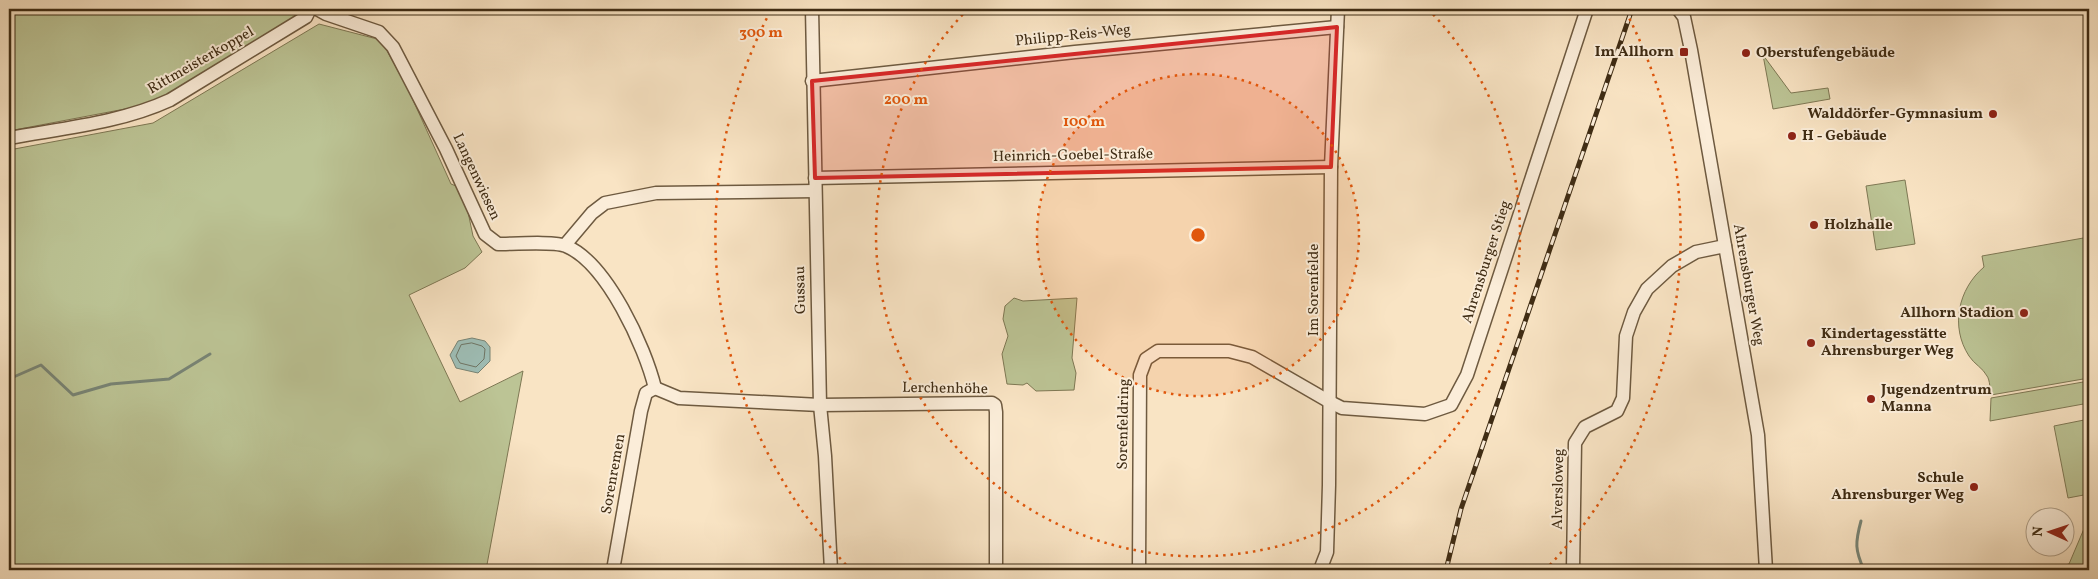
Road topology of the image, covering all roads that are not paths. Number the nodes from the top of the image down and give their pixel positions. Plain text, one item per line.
1 (310, 9) edge
2 (317, 9) edge
3 (812, 9) edge
4 (1338, 9) edge
5 (1587, 9) edge
6 (1681, 9) edge
7 (1337, 27) junction
8 (812, 81) junction
9 (9, 138) edge
10 (1331, 167) junction
11 (815, 184) junction
12 (565, 245) junction
13 (1726, 246) junction
14 (655, 388) junction
15 (1330, 402) junction
16 (820, 405) junction
17 (614, 570) edge
18 (831, 570) edge
19 (996, 570) edge
20 (1139, 570) edge
21 (1320, 570) edge
22 (1573, 570) edge
23 (1766, 570) edge

1 - 9 street, Rittmeisterkoppel
2 - 12 street, Langenwiesen
3 - 8 street, Gussau
4 - 7 street, Im Sorenfelde
5 - 15 street, Ahrensburger Stieg
6 - 13 street, Ahrensburger Weg
7 - 8 street, Philipp-Reis-Weg
7 - 10 street, Im Sorenfelde
8 - 11 street, Gussau
10 - 11 street, Heinrich-Goebel-Straße
10 - 15 street, Im Sorenfelde
11 - 12 street, Heinrich-Goebel-Straße
11 - 16 street, Gussau
12 - 14 street
13 - 22 street, Alversloweg
13 - 23 street, Ahrensburger Weg
14 - 16 street
14 - 17 street, Sorenremen
15 - 20 street, Sorenfeldring
15 - 21 street, Im Sorenfelde
16 - 18 street, Gussau
16 - 19 street, Lerchenhöhe

